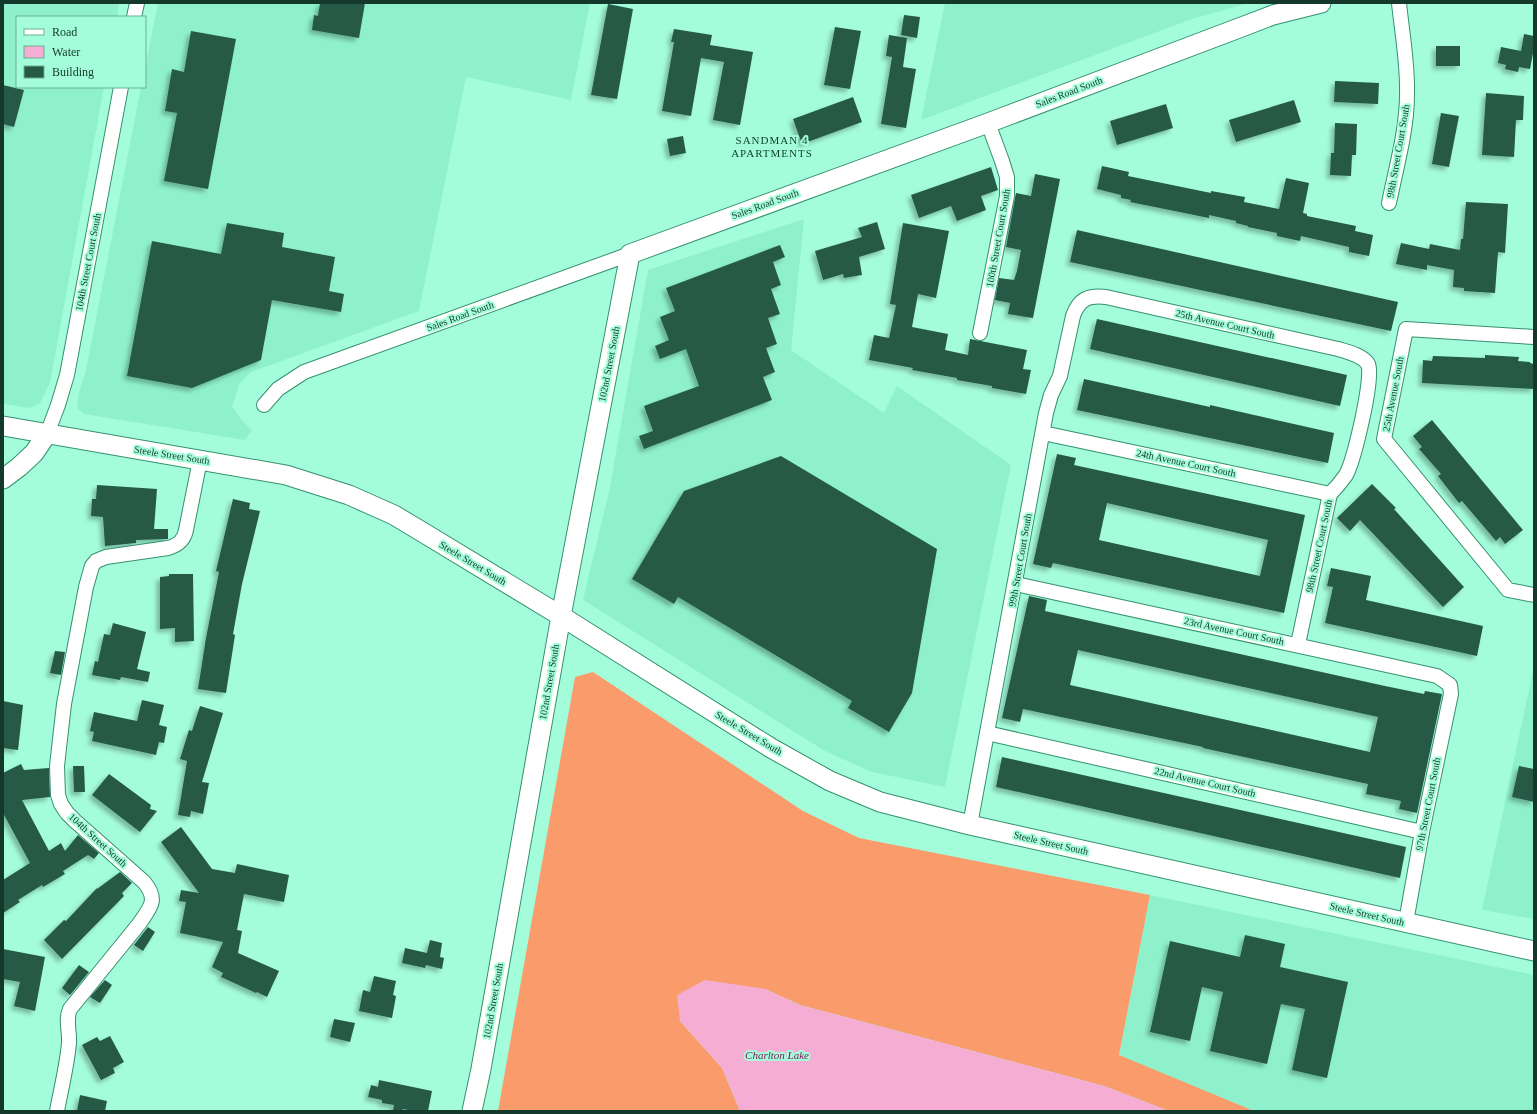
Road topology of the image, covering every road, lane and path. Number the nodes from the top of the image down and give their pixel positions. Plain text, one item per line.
1 (137, 3) edge
2 (1321, 3) edge
3 (1399, 3) edge
4 (134, 16) edge
5 (121, 88) edge
6 (988, 123) junction
7 (1389, 203) dead end
8 (630, 254) junction
9 (1082, 300) joint
10 (980, 333) dead end
11 (1534, 337) edge
12 (1365, 361) joint
13 (264, 404) dead end
14 (3, 426) edge
15 (1043, 433) junction
16 (46, 434) junction
17 (200, 460) junction
18 (3, 479) edge
19 (1330, 494) junction
20 (1016, 584) junction
21 (1534, 595) edge
22 (561, 616) junction
23 (1298, 644) junction
24 (1450, 685) joint
25 (987, 733) junction
26 (970, 825) junction
27 (1422, 832) junction
28 (1406, 922) junction
29 (1534, 951) edge
30 (57, 1111) edge
31 (472, 1111) edge

1 - 4 street
2 - 6 street, Sales Road South
3 - 7 street, 98th Street Court South
5 - 16 street, 104th Street Court South
6 - 8 street, Sales Road South
6 - 10 street, 100th Street Court South
8 - 13 street, Sales Road South
8 - 22 street, 102nd Street South
9 - 12 street, 25th Avenue Court South
9 - 15 street, 99th Street Court South
11 - 21 street, 25th Avenue South
12 - 19 street, 98th Street Court South
14 - 16 street, Steele Street South
15 - 19 street, 24th Avenue Court South
15 - 20 street, 99th Street Court South
16 - 17 street, Steele Street South
16 - 18 street
17 - 22 street, Steele Street South
17 - 30 street, 104th Street South
19 - 23 street, 98th Street Court South
20 - 23 street, 23rd Avenue Court South
20 - 25 street, 99th Street Court South
22 - 26 street, Steele Street South
22 - 31 street, 102nd Street South
23 - 24 street, 23rd Avenue Court South
24 - 27 street, 97th Street Court South
25 - 26 street, 99th Street Court South
25 - 27 street, 22nd Avenue Court South
26 - 28 street, Steele Street South
27 - 28 street, 97th Street Court South
28 - 29 street, Steele Street South

